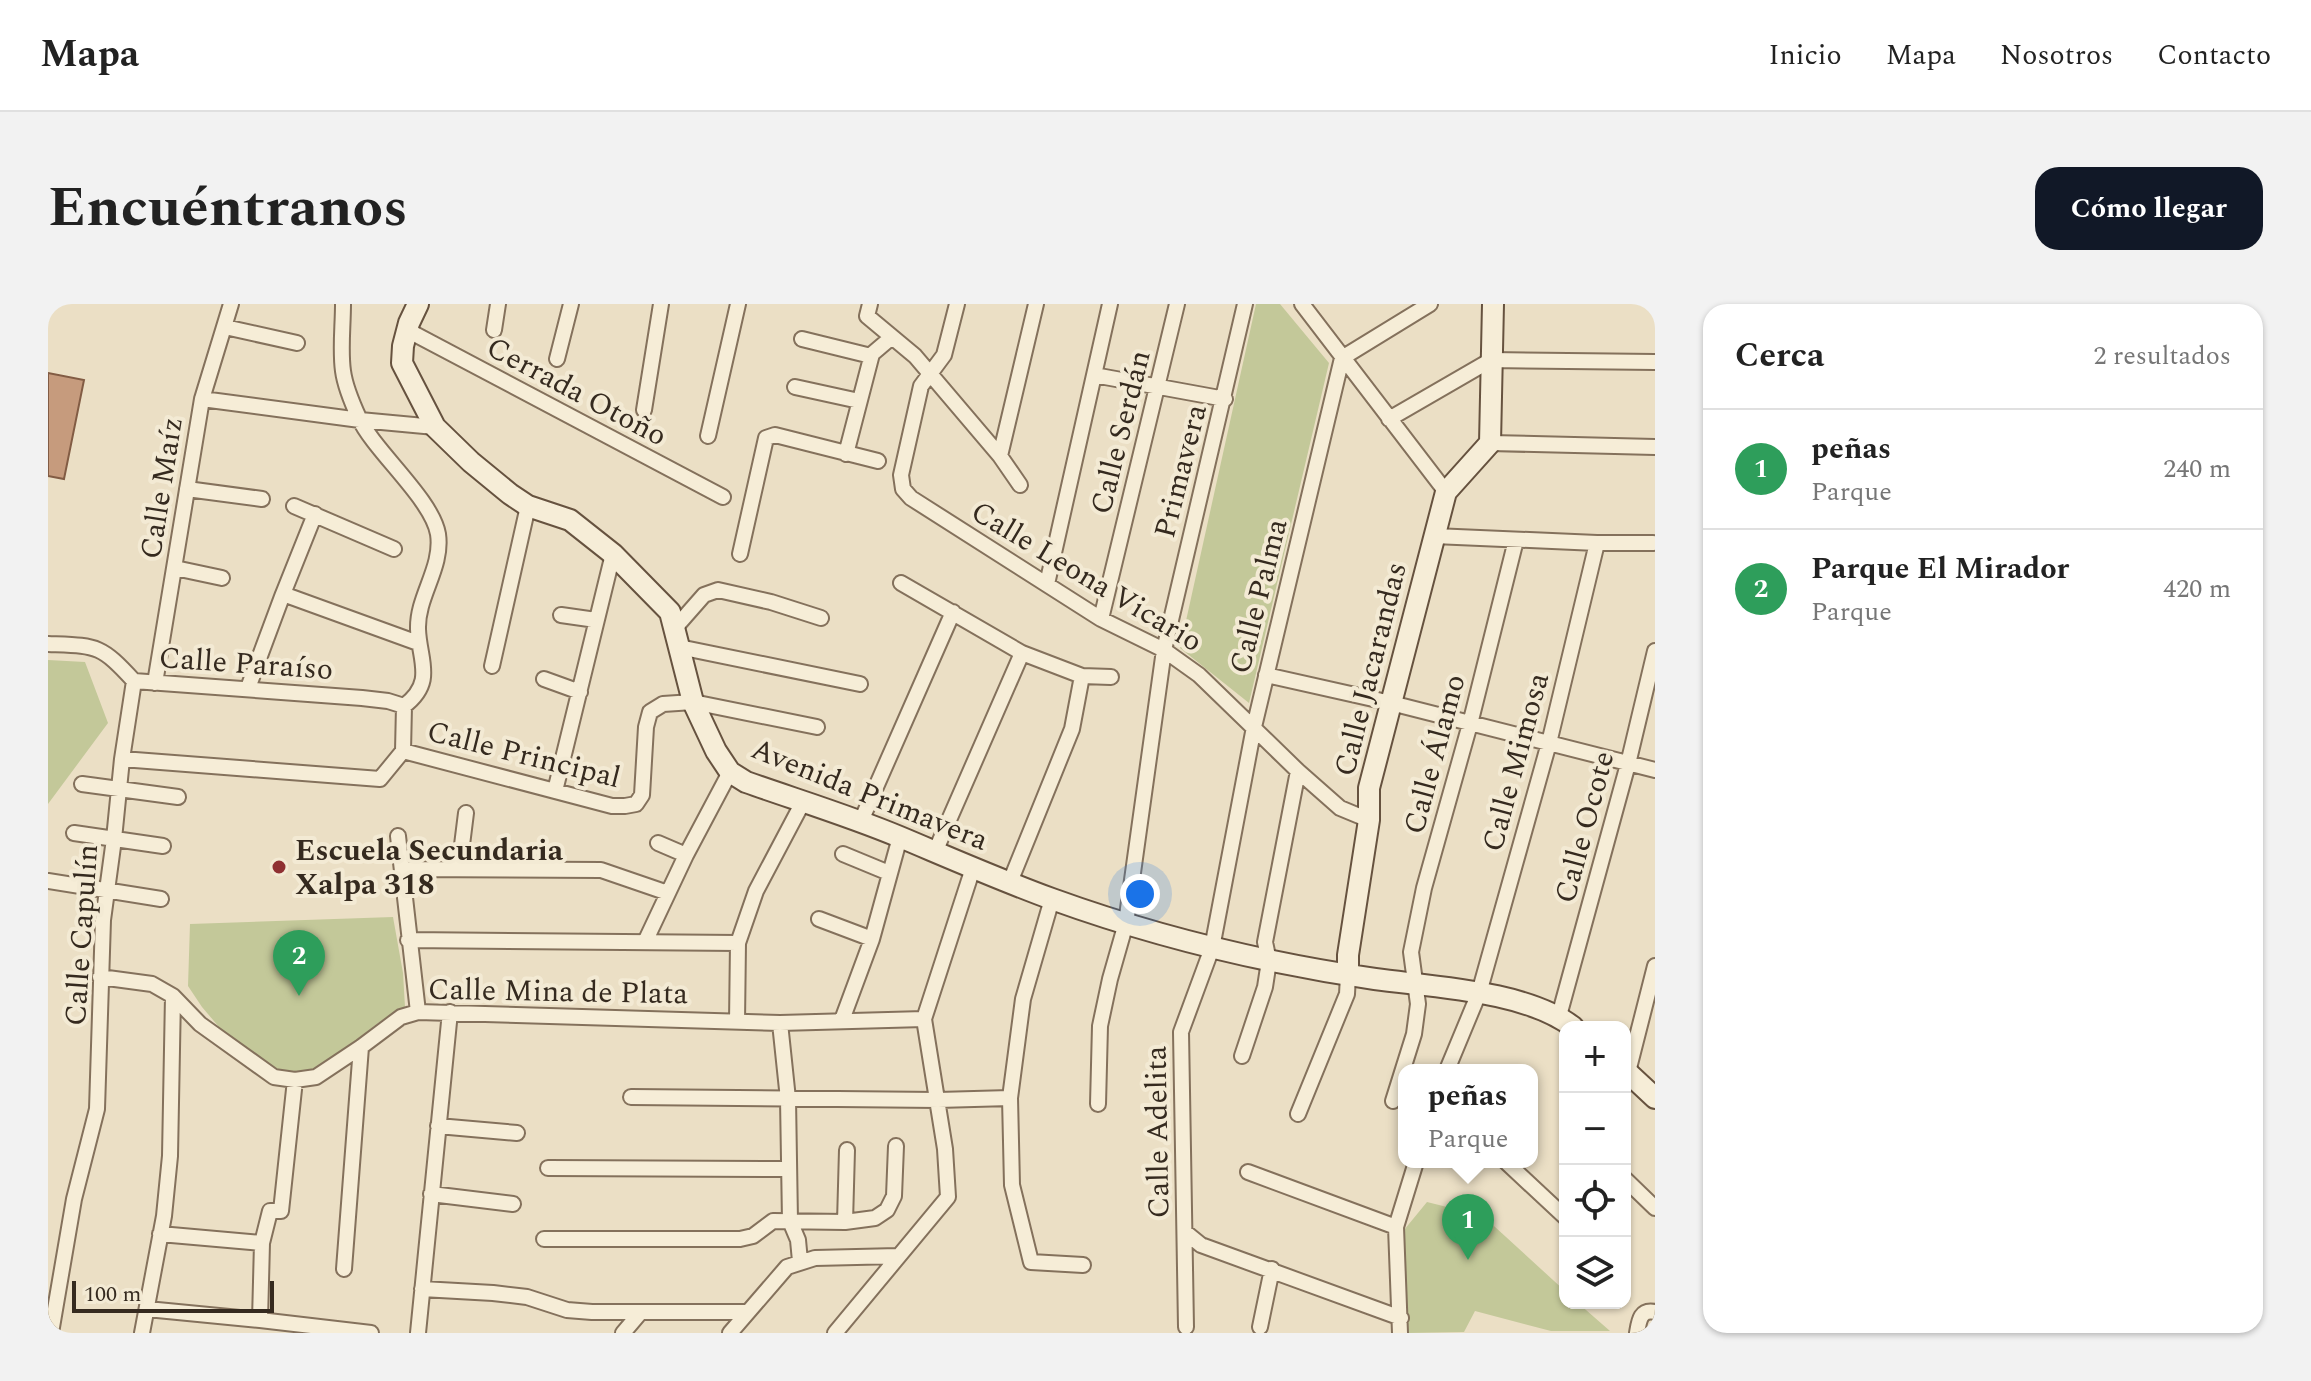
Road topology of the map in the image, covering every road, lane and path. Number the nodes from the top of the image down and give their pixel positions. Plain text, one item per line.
1 (231, 304) edge
2 (343, 304) edge
3 (418, 304) edge
4 (498, 304) edge
5 (571, 304) edge
6 (661, 304) edge
7 (738, 304) edge
8 (957, 304) edge
9 (1036, 304) edge
10 (1110, 304) edge
11 (1177, 304) edge
12 (1245, 304) edge
13 (1302, 304) edge
14 (1430, 304) edge
15 (1493, 304) edge
16 (869, 310) edge
17 (225, 327) junction
18 (407, 330) junction
19 (494, 330) dead end
20 (892, 337) junction
21 (802, 339) dead end
22 (297, 343) dead end
23 (871, 356) junction
24 (1342, 358) junction
25 (557, 359) dead end
26 (1491, 360) junction
27 (1655, 362) edge
28 (930, 372) junction
29 (1094, 375) junction
30 (795, 387) dead end
31 (1157, 388) junction
32 (202, 399) junction
33 (1225, 399) junction
34 (859, 401) junction
35 (644, 410) dead end
36 (1389, 419) junction
37 (360, 420) junction
38 (435, 427) junction
39 (708, 436) dead end
40 (1490, 443) junction
41 (1655, 447) edge
42 (846, 454) junction
43 (1000, 456) junction
44 (878, 461) dead end
45 (1020, 485) dead end
46 (187, 489) junction
47 (1446, 492) junction
48 (723, 497) dead end
49 (262, 499) dead end
50 (294, 506) dead end
51 (528, 506) junction
52 (315, 514) junction
53 (1434, 536) junction
54 (1516, 540) junction
55 (1597, 543) junction
56 (1654, 544) edge
57 (394, 549) dead end
58 (613, 554) junction
59 (740, 554) dead end
60 (175, 568) junction
61 (222, 578) dead end
62 (901, 583) dead end
63 (1047, 584) junction
64 (283, 594) junction
65 (953, 612) junction
66 (561, 615) dead end
67 (821, 618) dead end
68 (1101, 619) junction
69 (596, 620) junction
70 (677, 638) junction
71 (418, 643) junction
72 (48, 644) edge
73 (1164, 650) junction
74 (1655, 651) edge
75 (1022, 653) junction
76 (492, 666) dead end
77 (1653, 670) edge
78 (1266, 675) junction
79 (1082, 676) junction
80 (1111, 677) dead end
81 (544, 679) dead end
82 (134, 681) junction
83 (155, 683) junction
84 (860, 684) dead end
85 (248, 688) junction
86 (580, 692) junction
87 (693, 702) junction
88 (1391, 703) junction
89 (404, 706) junction
90 (1470, 724) junction
91 (817, 727) dead end
92 (1254, 727) junction
93 (1549, 743) junction
94 (403, 751) junction
95 (122, 759) junction
96 (1628, 764) junction
97 (1655, 770) edge
98 (1298, 771) junction
99 (730, 772) junction
100 (82, 784) dead end
101 (119, 790) junction
102 (555, 791) junction
103 (178, 797) dead end
104 (803, 802) junction
105 (466, 813) dead end
106 (1369, 820) junction
107 (861, 821) junction
108 (74, 833) dead end
109 (398, 836) dead end
110 (900, 837) junction
111 (114, 839) junction
112 (658, 843) dead end
113 (163, 846) dead end
114 (935, 852) junction
115 (843, 854) dead end
116 (686, 855) junction
117 (973, 868) junction
118 (403, 869) junction
119 (459, 869) junction
120 (889, 873) junction
121 (48, 881) edge
122 (1010, 882) junction
123 (106, 891) junction
124 (668, 893) junction
125 (161, 899) dead end
126 (1052, 899) junction
127 (819, 919) dead end
128 (1126, 923) junction
129 (872, 939) junction
130 (408, 940) junction
131 (645, 942) junction
132 (738, 943) junction
133 (1212, 948) junction
134 (1269, 961) junction
135 (1655, 966) edge
136 (1348, 975) junction
137 (100, 977) junction
138 (1414, 984) junction
139 (1479, 993) junction
140 (173, 996) junction
141 (418, 1012) junction
142 (450, 1012) junction
143 (924, 1019) junction
144 (173, 1020) junction
145 (842, 1020) junction
146 (1564, 1021) edge
147 (1566, 1021) edge
148 (737, 1022) junction
149 (780, 1023) junction
150 (200, 1024) junction
151 (361, 1047) junction
152 (1631, 1053) edge
153 (1242, 1056) dead end
154 (1405, 1064) edge
155 (1449, 1064) edge
156 (1631, 1076) edge
157 (295, 1080) junction
158 (1398, 1085) edge
159 (631, 1097) dead end
160 (1010, 1098) junction
161 (1655, 1098) edge
162 (788, 1099) junction
163 (938, 1100) junction
164 (1393, 1101) dead end
165 (1098, 1104) dead end
166 (1298, 1114) dead end
167 (438, 1126) junction
168 (517, 1133) dead end
169 (896, 1146) dead end
170 (847, 1150) dead end
171 (548, 1168) dead end
172 (1414, 1168) edge
173 (1512, 1168) edge
174 (789, 1169) junction
175 (1248, 1172) dead end
176 (1631, 1185) edge
177 (431, 1194) junction
178 (513, 1204) dead end
179 (1655, 1208) edge
180 (1559, 1211) edge
181 (790, 1221) junction
182 (845, 1222) junction
183 (1396, 1227) junction
184 (1185, 1232) junction
185 (160, 1234) junction
186 (544, 1239) dead end
187 (262, 1243) junction
188 (898, 1256) junction
189 (800, 1261) junction
190 (1083, 1265) dead end
191 (344, 1269) dead end
192 (1272, 1269) junction
193 (422, 1289) junction
194 (147, 1309) junction
195 (748, 1312) junction
196 (1655, 1312) edge
197 (640, 1313) junction
198 (260, 1320) junction
199 (1400, 1325) edge
200 (1186, 1327) dead end
201 (1260, 1327) dead end
202 (51, 1333) edge
203 (142, 1333) edge
204 (371, 1333) edge
205 (418, 1333) edge
206 (623, 1333) edge
207 (730, 1333) edge
208 (835, 1333) edge
209 (1637, 1333) edge

1 - 17 street, Calle Maíz
2 - 37 street
3 - 18 street, Avenida Primavera
4 - 19 street
5 - 25 street
6 - 35 street
7 - 39 street
8 - 28 street
9 - 43 street
10 - 29 street
11 - 31 street, Calle Serdán
12 - 33 street, Primavera
13 - 24 street
14 - 24 street
15 - 26 street
16 - 20 street
17 - 22 street
17 - 32 street, Calle Maíz
18 - 38 street, Avenida Primavera
18 - 48 street, Cerrada Otoño
20 - 23 street
20 - 28 street
21 - 23 street
23 - 34 street
24 - 36 street
24 - 78 street, Calle Palma
26 - 27 street
26 - 36 street
26 - 40 street
28 - 43 street
28 - 63 street, Calle Leona Vicario
29 - 31 street
29 - 63 street
30 - 34 street
31 - 33 street
31 - 68 street, Calle Serdán
32 - 37 street
32 - 46 street, Calle Maíz
33 - 73 street, Primavera
34 - 42 street
36 - 47 street
37 - 38 street
37 - 71 street
38 - 51 street, Avenida Primavera
40 - 41 street
40 - 47 street, Calle Jacarandas
42 - 44 street
42 - 59 street
43 - 45 street
46 - 49 street
46 - 60 street, Calle Maíz
47 - 53 street, Calle Jacarandas
50 - 52 street
51 - 58 street, Avenida Primavera
51 - 76 street
52 - 57 street
52 - 64 street
53 - 54 street
53 - 88 street, Calle Jacarandas
54 - 55 street
54 - 90 street, Calle Álamo
55 - 56 street
55 - 93 street, Calle Mimosa
58 - 69 street
58 - 70 street, Avenida Primavera
60 - 61 street
60 - 83 street, Calle Maíz
62 - 65 street
63 - 68 street, Calle Leona Vicario
64 - 71 street
64 - 85 street
65 - 75 street
65 - 107 street
66 - 69 street
67 - 70 street
68 - 73 street, Calle Leona Vicario
69 - 86 street
70 - 84 street
70 - 87 street, Avenida Primavera
71 - 89 street
72 - 82 street, Calle Paraíso
73 - 92 street, Calle Leona Vicario
73 - 128 street, Primavera
74 - 77 street, Calle Ocote
75 - 79 street
75 - 114 street
77 - 96 street, Calle Ocote
78 - 88 street
78 - 92 street, Calle Palma
79 - 80 street
79 - 122 street
81 - 86 street
82 - 83 street, Calle Paraíso
82 - 95 street, Calle Capulín
83 - 85 street, Calle Paraíso
85 - 89 street, Calle Paraíso
86 - 102 street
87 - 91 street
87 - 99 street, Avenida Primavera
87 - 102 street, Calle Principal
88 - 90 street
88 - 106 street, Calle Jacarandas
89 - 94 street
90 - 93 street
90 - 138 street, Calle Álamo
92 - 98 street, Calle Leona Vicario
92 - 133 street, Calle Palma
93 - 96 street
93 - 139 street, Calle Mimosa
94 - 95 street
94 - 102 street, Calle Principal
95 - 101 street, Calle Capulín
96 - 97 street
96 - 147 street, Calle Ocote
98 - 106 street, Calle Leona Vicario
98 - 134 street
99 - 104 street, Avenida Primavera
99 - 116 street
100 - 101 street
101 - 103 street
101 - 111 street, Calle Capulín
104 - 107 street, Avenida Primavera
104 - 132 street
105 - 119 street
106 - 136 street, Calle Jacarandas
107 - 110 street, Avenida Primavera
108 - 111 street
109 - 118 street
110 - 114 street, Avenida Primavera
110 - 120 street
111 - 113 street
111 - 123 street, Calle Capulín
112 - 116 street
114 - 117 street, Avenida Primavera
115 - 120 street
116 - 124 street
117 - 122 street, Avenida Primavera
117 - 143 street
118 - 119 street
118 - 130 street
119 - 124 street
120 - 129 street
121 - 123 street
122 - 126 street, Avenida Primavera
123 - 125 street
123 - 137 street, Calle Capulín
124 - 131 street
126 - 128 street, Avenida Primavera
126 - 160 street
127 - 129 street
128 - 133 street, Avenida Primavera
128 - 165 street, Primavera
129 - 145 street
130 - 131 street
130 - 141 street
131 - 132 street
132 - 148 street
133 - 134 street, Avenida Primavera
133 - 184 street, Calle Adelita
134 - 136 street, Avenida Primavera
134 - 153 street
135 - 152 street
136 - 138 street, Avenida Primavera
136 - 166 street
137 - 140 street
137 - 202 street, Calle Capulín
138 - 139 street, Avenida Primavera
138 - 154 street, Calle Álamo
139 - 146 street, Avenida Primavera
139 - 155 street, Calle Mimosa
140 - 144 street
140 - 150 street
141 - 142 street, Calle Mina de Plata
141 - 151 street, Calle Mina de Plata
142 - 148 street, Calle Mina de Plata
142 - 167 street
143 - 145 street, Calle Mina de Plata
143 - 163 street
144 - 150 street
144 - 185 street
145 - 149 street, Calle Mina de Plata
148 - 149 street, Calle Mina de Plata
149 - 162 street
150 - 157 street
151 - 157 street, Calle Mina de Plata
151 - 191 street
156 - 161 street
157 - 187 street
158 - 164 street, Calle Álamo
159 - 162 street
160 - 163 street
160 - 190 street
162 - 163 street
162 - 174 street
163 - 188 street
167 - 168 street
167 - 177 street
169 - 182 street
170 - 182 street
171 - 174 street
172 - 183 street
173 - 180 street
174 - 181 street
175 - 183 street
176 - 179 street
177 - 178 street
177 - 193 street
181 - 182 street
181 - 186 street
181 - 189 street
183 - 199 street
184 - 192 street, Calle Adelita
184 - 200 street
185 - 187 street
185 - 194 street
187 - 198 street
188 - 189 street
188 - 208 street
189 - 195 street
192 - 199 street, Calle Adelita
192 - 201 street
193 - 197 street
193 - 205 street
194 - 198 street
194 - 203 street
195 - 197 street
195 - 207 street
196 - 209 street
197 - 206 street
198 - 204 street

